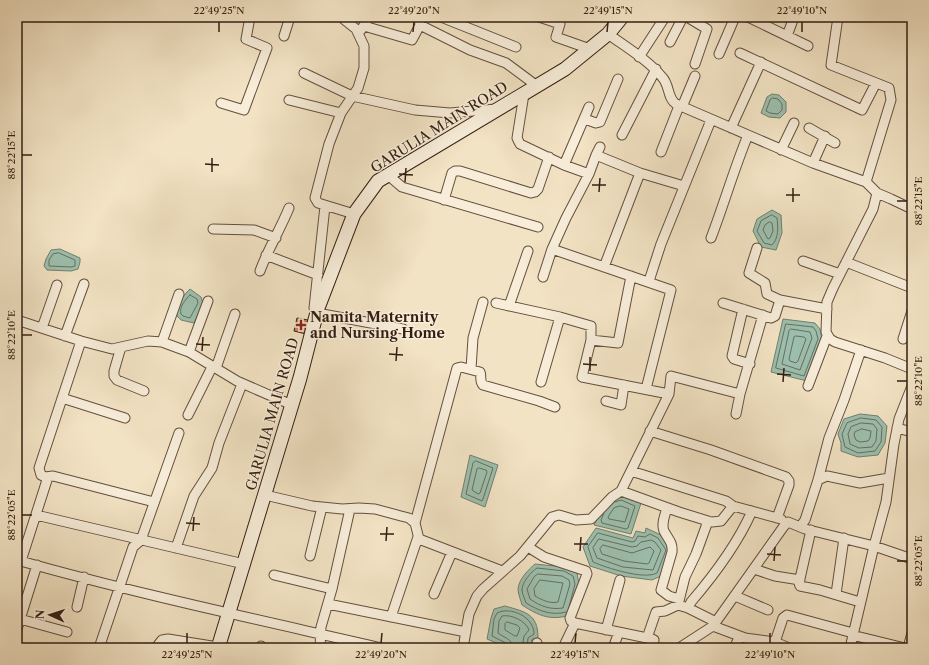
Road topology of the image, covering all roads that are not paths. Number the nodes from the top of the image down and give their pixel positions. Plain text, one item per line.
1 (250, 17) edge
2 (341, 17) edge
3 (369, 17) edge
4 (441, 17) edge
5 (539, 17) edge
6 (622, 17) edge
7 (665, 17) edge
8 (683, 17) edge
9 (687, 17) edge
10 (735, 17) edge
11 (748, 17) edge
12 (794, 17) edge
13 (838, 17) edge
14 (287, 18) edge
15 (419, 21) edge
16 (361, 30) junction
17 (608, 34) junction
18 (284, 36) dead end
19 (787, 36) junction
20 (670, 42) dead end
21 (808, 46) dead end
22 (516, 47) dead end
23 (590, 49) junction
24 (740, 53) dead end
25 (719, 54) dead end
26 (639, 57) junction
27 (761, 62) junction
28 (695, 64) dead end
29 (656, 69) junction
30 (304, 73) dead end
31 (695, 76) dead end
32 (618, 79) dead end
33 (876, 83) junction
34 (537, 86) junction
35 (524, 94) junction
36 (352, 96) junction
37 (289, 100) dead end
38 (221, 103) dead end
39 (681, 106) junction
40 (589, 107) dead end
41 (498, 109) junction
42 (341, 113) junction
43 (585, 119) junction
44 (711, 120) junction
45 (794, 123) dead end
46 (731, 128) junction
47 (809, 128) dead end
48 (622, 135) dead end
49 (748, 136) junction
50 (825, 136) junction
51 (835, 143) dead end
52 (781, 150) junction
53 (661, 152) dead end
54 (549, 157) junction
55 (813, 163) junction
56 (564, 165) junction
57 (640, 173) junction
58 (589, 174) junction
59 (388, 175) junction
60 (866, 182) junction
61 (684, 186) junction
62 (877, 193) junction
63 (444, 200) junction
64 (325, 206) junction
65 (289, 208) dead end
66 (912, 209) edge
67 (354, 214) junction
68 (538, 227) dead end
69 (213, 229) dead end
70 (276, 238) junction
71 (711, 238) dead end
72 (757, 248) dead end
73 (552, 249) junction
74 (528, 251) dead end
75 (266, 255) junction
76 (802, 261) dead end
77 (846, 262) junction
78 (604, 267) junction
79 (260, 271) dead end
80 (840, 274) junction
81 (318, 275) junction
82 (631, 276) junction
83 (543, 277) dead end
84 (649, 281) junction
85 (84, 284) dead end
86 (57, 285) dead end
87 (912, 288) edge
88 (179, 294) dead end
89 (208, 300) dead end
90 (780, 300) junction
91 (483, 302) dead end
92 (496, 303) dead end
93 (723, 303) dead end
94 (509, 306) junction
95 (743, 309) junction
96 (827, 309) junction
97 (912, 311) edge
98 (235, 314) dead end
99 (763, 315) junction
100 (316, 317) junction
101 (560, 317) junction
102 (17, 320) edge
103 (42, 328) junction
104 (403, 329) dead end
105 (65, 336) junction
106 (827, 336) junction
107 (903, 339) dead end
108 (591, 340) junction
109 (81, 341) junction
110 (162, 342) junction
111 (121, 347) junction
112 (861, 350) junction
113 (189, 352) junction
114 (750, 364) junction
115 (214, 368) junction
116 (471, 369) junction
117 (912, 369) edge
118 (541, 382) dead end
119 (242, 384) junction
120 (624, 385) junction
121 (808, 386) dead end
122 (912, 386) edge
123 (646, 389) junction
124 (144, 391) dead end
125 (669, 394) junction
126 (740, 394) junction
127 (62, 398) junction
128 (606, 401) dead end
129 (292, 405) junction
130 (908, 405) edge
131 (555, 407) dead end
132 (736, 414) dead end
133 (188, 415) dead end
134 (125, 418) dead end
135 (897, 428) junction
136 (650, 431) junction
137 (912, 432) edge
138 (179, 433) dead end
139 (631, 471) junction
140 (45, 477) junction
141 (889, 478) junction
142 (818, 480) junction
143 (621, 491) junction
144 (265, 495) junction
145 (154, 502) junction
146 (733, 506) junction
147 (322, 507) junction
148 (667, 508) junction
149 (350, 509) junction
150 (752, 511) junction
151 (36, 515) junction
152 (777, 518) junction
153 (708, 521) junction
154 (788, 522) junction
155 (415, 523) junction
156 (800, 527) junction
157 (811, 530) junction
158 (418, 537) junction
159 (844, 538) junction
160 (141, 540) junction
161 (874, 546) junction
162 (528, 547) junction
163 (176, 548) junction
164 (452, 552) junction
165 (310, 556) dead end
166 (912, 559) edge
167 (19, 560) edge
168 (244, 564) junction
169 (38, 565) junction
170 (754, 570) junction
171 (502, 571) junction
172 (274, 575) dead end
173 (84, 577) junction
174 (620, 580) dead end
175 (800, 580) junction
176 (119, 586) junction
177 (332, 589) junction
178 (434, 594) dead end
179 (836, 594) junction
180 (735, 596) junction
181 (678, 602) junction
182 (860, 602) junction
183 (328, 604) junction
184 (77, 607) dead end
185 (688, 608) junction
186 (768, 610) dead end
187 (229, 612) junction
188 (392, 617) junction
189 (20, 619) junction
190 (575, 623) junction
191 (714, 624) junction
192 (17, 629) edge
193 (606, 630) junction
194 (67, 632) dead end
195 (466, 632) junction
196 (618, 632) junction
197 (912, 633) edge
198 (321, 634) junction
199 (853, 634) junction
200 (740, 636) junction
201 (647, 638) junction
202 (774, 645) edge
203 (363, 646) edge
204 (889, 646) edge
205 (99, 648) edge
206 (157, 648) edge
207 (218, 648) edge
208 (320, 648) edge
209 (382, 648) edge
210 (463, 648) edge
211 (563, 648) edge
212 (614, 648) edge
213 (653, 648) edge
214 (679, 648) edge
215 (734, 648) edge
216 (789, 648) edge
217 (850, 648) edge
218 (905, 648) edge
219 (908, 648) edge

1 - 38 street
2 - 16 street
3 - 16 street
4 - 22 street
5 - 23 street
6 - 17 street, GARULIA MAIN ROAD
7 - 26 street
8 - 20 street
9 - 28 street
10 - 25 street
11 - 19 street
12 - 19 street
13 - 33 street
14 - 18 street
15 - 16 street
15 - 34 street
16 - 36 street
17 - 23 street, GARULIA MAIN ROAD
17 - 26 street
19 - 21 street
23 - 34 street, GARULIA MAIN ROAD
24 - 27 street
26 - 29 street
27 - 33 street
27 - 46 street
29 - 39 street
29 - 48 street
30 - 36 street
31 - 39 street
32 - 43 street
33 - 60 street
34 - 35 street, GARULIA MAIN ROAD
35 - 41 street, GARULIA MAIN ROAD
35 - 54 street
36 - 41 street
36 - 42 street
37 - 42 street
39 - 44 street
39 - 53 street
40 - 43 street
41 - 59 street, GARULIA MAIN ROAD
42 - 64 street
43 - 56 street
44 - 46 street
44 - 61 street
45 - 52 street
46 - 49 street
47 - 50 street
49 - 52 street
49 - 71 street
50 - 51 street
50 - 55 street
52 - 55 street
54 - 56 street
54 - 63 street
55 - 60 street
56 - 58 street
57 - 58 street
57 - 61 street
57 - 78 street
58 - 73 street
59 - 63 street
59 - 67 street, GARULIA MAIN ROAD
60 - 62 street
61 - 84 street
62 - 66 street
62 - 77 street
63 - 68 street
64 - 67 street
64 - 81 street
65 - 70 street
67 - 100 street, GARULIA MAIN ROAD
69 - 70 street
70 - 75 street
72 - 90 street
73 - 78 street
73 - 83 street
74 - 94 street
75 - 79 street
75 - 81 street
76 - 80 street
77 - 80 street
77 - 87 street
78 - 82 street
80 - 96 street
81 - 100 street
82 - 84 street
82 - 108 street
84 - 123 street
85 - 105 street
86 - 103 street
88 - 110 street
89 - 113 street
90 - 96 street
90 - 99 street
91 - 116 street
92 - 94 street
93 - 95 street
94 - 101 street
95 - 99 street
95 - 114 street
96 - 106 street
97 - 107 street
98 - 115 street
99 - 114 street
100 - 104 street
100 - 129 street, GARULIA MAIN ROAD
101 - 108 street
101 - 118 street
102 - 103 street
103 - 105 street
105 - 109 street
106 - 112 street
106 - 121 street
108 - 120 street
109 - 111 street
109 - 127 street
110 - 111 street
110 - 113 street
111 - 124 street
112 - 117 street
112 - 142 street
113 - 115 street
114 - 126 street
115 - 119 street
115 - 133 street
116 - 131 street
116 - 155 street
119 - 129 street
119 - 163 street
120 - 123 street
120 - 128 street
122 - 130 street
123 - 125 street
125 - 126 street
125 - 136 street
126 - 132 street
127 - 134 street
127 - 140 street
129 - 144 street, GARULIA MAIN ROAD
130 - 135 street
135 - 137 street
135 - 141 street
136 - 139 street
136 - 152 street
138 - 145 street
139 - 143 street
139 - 146 street
140 - 145 street
140 - 151 street
141 - 142 street
141 - 161 street
142 - 156 street
143 - 148 street
143 - 162 street
144 - 147 street
144 - 168 street, GARULIA MAIN ROAD
145 - 160 street
146 - 150 street
146 - 153 street
147 - 149 street
147 - 165 street
148 - 153 street
148 - 181 street
149 - 155 street
149 - 177 street
150 - 152 street
150 - 185 street
151 - 160 street
151 - 167 street
152 - 154 street
153 - 181 street
154 - 156 street
154 - 170 street
155 - 158 street
156 - 157 street
157 - 159 street
157 - 175 street
158 - 164 street
158 - 188 street
159 - 161 street
159 - 179 street
160 - 163 street
160 - 176 street
161 - 166 street
161 - 182 street
162 - 171 street
162 - 190 street
163 - 168 street
164 - 171 street
164 - 178 street
167 - 169 street
168 - 187 street, GARULIA MAIN ROAD
169 - 173 street
169 - 189 street
170 - 175 street
170 - 180 street
171 - 195 street
172 - 177 street
173 - 176 street
173 - 184 street
174 - 193 street
175 - 179 street
176 - 187 street
176 - 205 street
177 - 183 street
179 - 182 street
180 - 186 street
180 - 191 street
181 - 185 street
181 - 201 street
182 - 199 street
183 - 188 street
183 - 198 street
185 - 191 street
187 - 198 street
187 - 207 street, GARULIA MAIN ROAD
188 - 195 street
189 - 192 street
189 - 194 street
190 - 193 street
190 - 211 street
191 - 200 street
191 - 214 street
193 - 196 street
195 - 210 street
196 - 201 street
196 - 212 street
197 - 219 street
198 - 203 street
198 - 208 street
199 - 202 street
199 - 204 street
199 - 217 street
200 - 202 street
200 - 215 street
201 - 213 street
202 - 216 street
203 - 209 street
204 - 218 street
206 - 207 street

